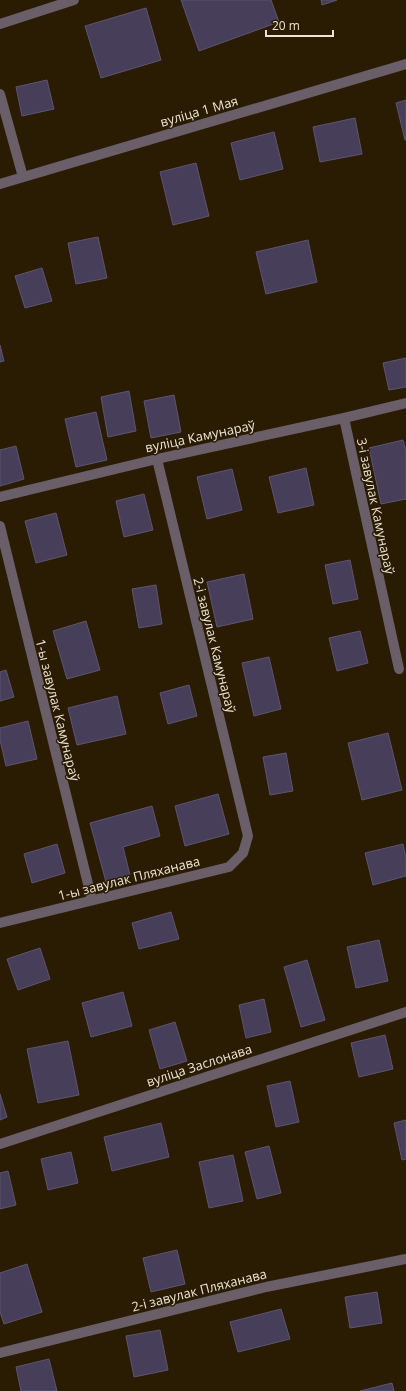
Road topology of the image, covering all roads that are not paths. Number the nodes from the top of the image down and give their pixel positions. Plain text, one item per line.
1 (74, 0) edge
2 (0, 24) edge
3 (406, 64) edge
4 (0, 94) edge
5 (23, 177) junction
6 (0, 184) edge
7 (406, 403) edge
8 (344, 418) junction
9 (157, 459) junction
10 (0, 497) edge
11 (0, 526) edge
12 (399, 669) dead end
13 (248, 836) joint
14 (92, 900) junction
15 (0, 924) edge
16 (406, 1012) edge
17 (0, 1144) edge
18 (406, 1260) edge
19 (0, 1354) edge

1 - 2 street
3 - 5 street, вуліца 1 Мая
4 - 5 street
5 - 6 street, вуліца 1 Мая
7 - 8 street, вуліца Камунараў
8 - 9 street, вуліца Камунараў
8 - 12 street, 3-і завулак Камунараў
9 - 10 street, вуліца Камунараў
9 - 13 street, 2-і завулак Камунараў
11 - 14 street, 1-ы завулак Камунараў
13 - 14 street, 1-ы завулак Пляханава
14 - 15 street, 1-ы завулак Пляханава
16 - 17 street, вуліца Заслонава
18 - 19 street, 2-і завулак Пляханава

